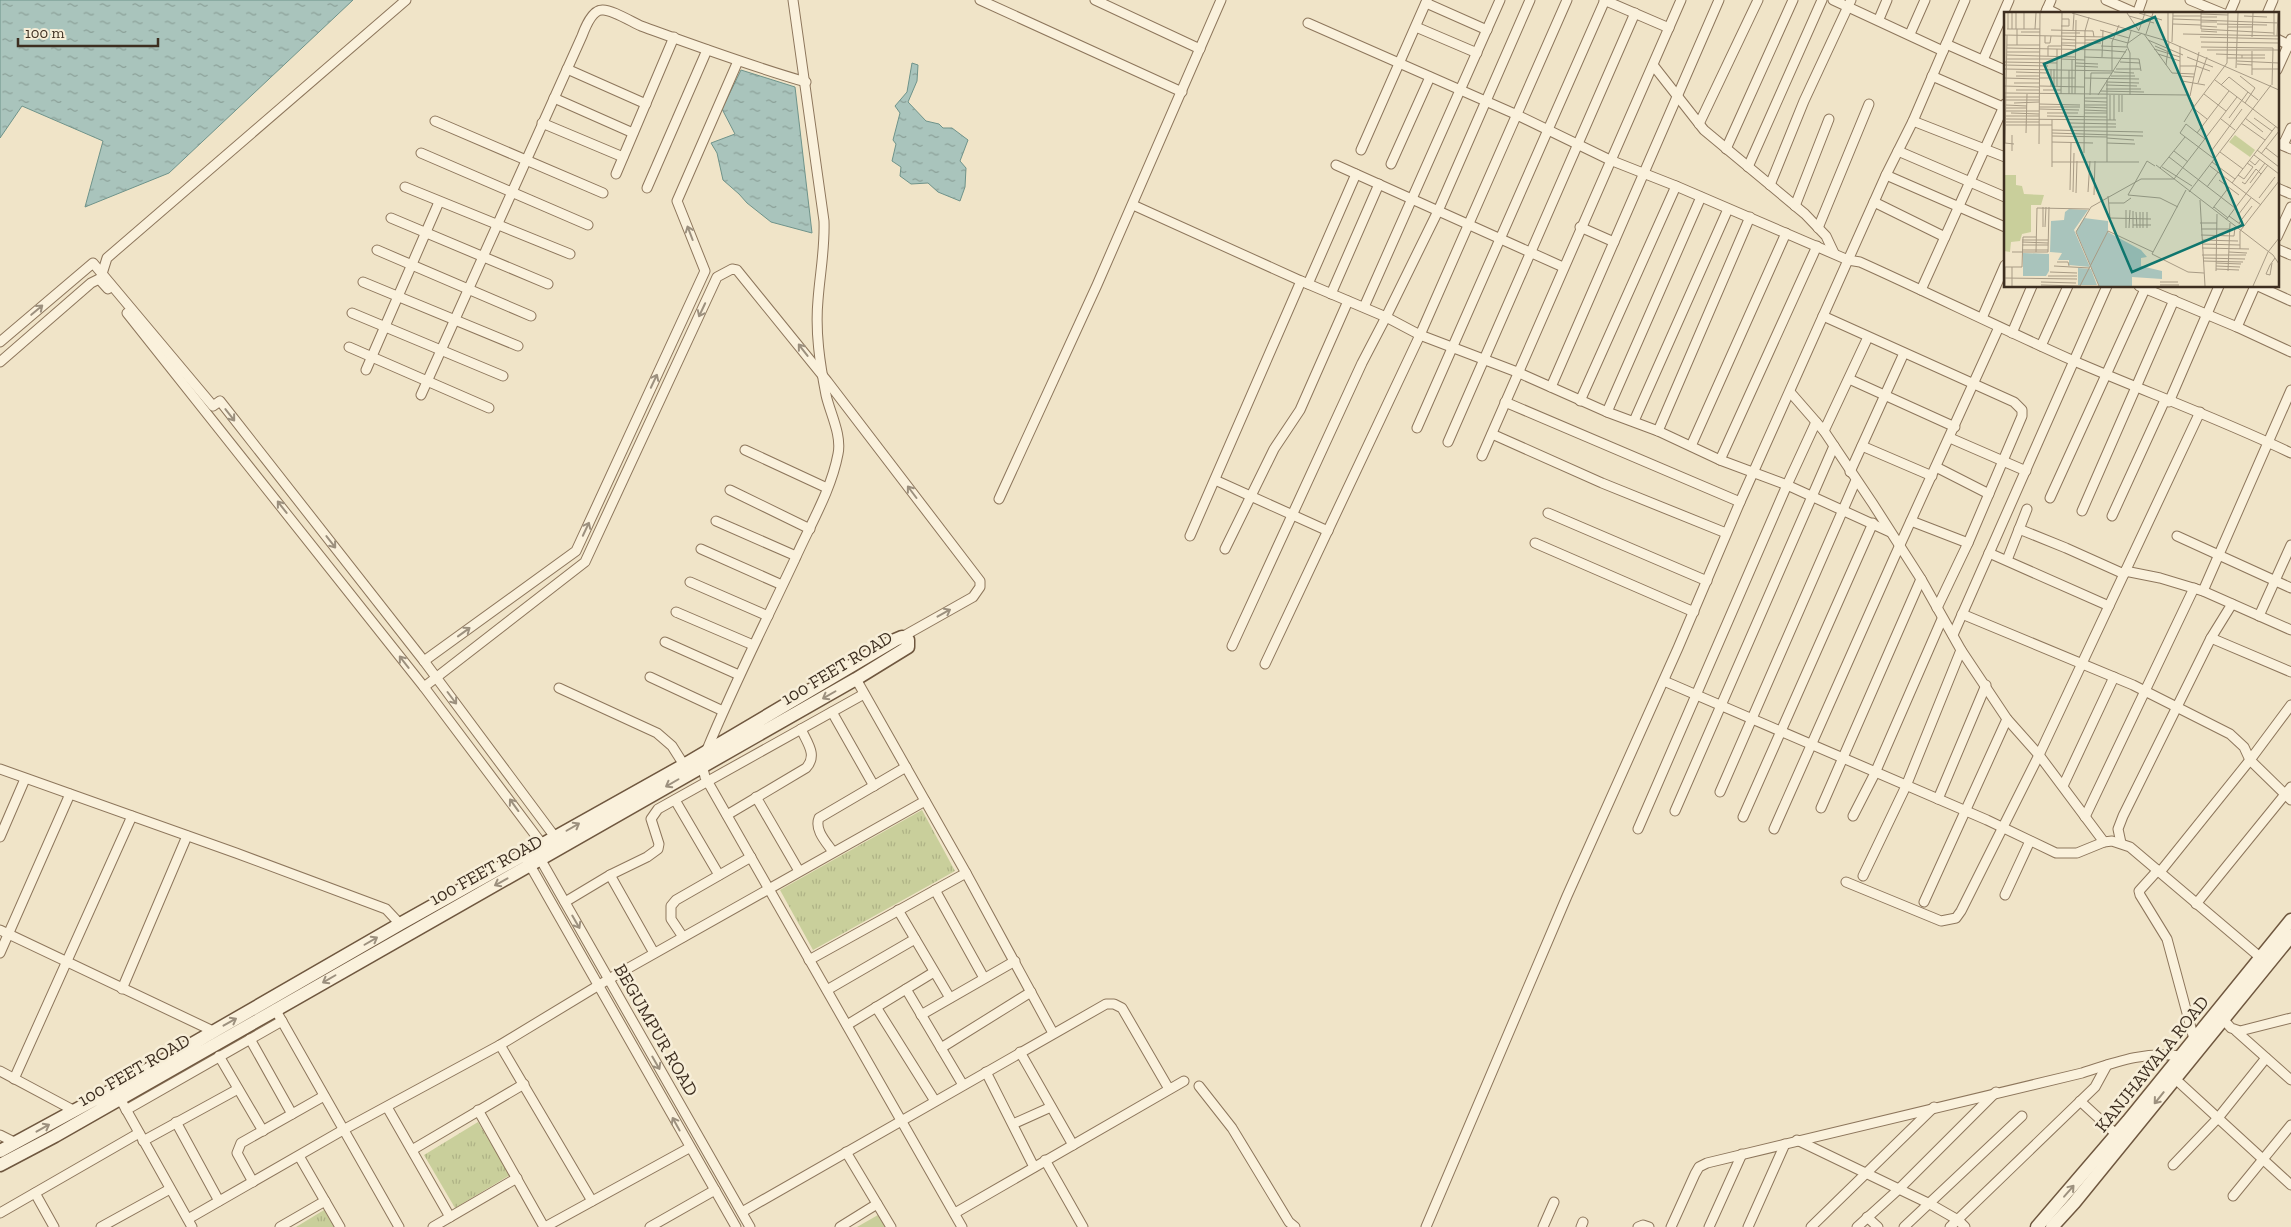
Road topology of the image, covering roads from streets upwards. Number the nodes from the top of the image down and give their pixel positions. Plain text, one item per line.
1 (406, 0) edge
2 (793, 0) edge
3 (980, 0) edge
4 (1096, 0) edge
5 (1221, 0) edge
6 (1499, 0) edge
7 (1530, 0) edge
8 (1567, 0) edge
9 (1604, 0) edge
10 (1681, 0) edge
11 (1719, 0) edge
12 (1758, 0) edge
13 (1793, 0) edge
14 (1822, 0) edge
15 (1833, 0) edge
16 (1888, 0) edge
17 (1925, 0) edge
18 (1965, 0) edge
19 (2009, 0) edge
20 (2051, 0) edge
21 (2106, 0) edge
22 (2142, 0) edge
23 (2235, 0) edge
24 (2274, 0) edge
25 (2196, 1) edge
26 (1426, 2) edge
27 (1849, 3) edge
28 (2046, 12) edge
29 (2133, 12) edge
30 (2138, 12) edge
31 (2220, 12) edge
32 (2230, 12) edge
33 (2268, 12) edge
34 (1635, 13) junction
35 (1879, 20) junction
36 (1308, 23) dead end
37 (1416, 26) junction
38 (1669, 28) junction
39 (1487, 30) junction
40 (1910, 34) junction
41 (674, 37) junction
42 (2278, 39) edge
43 (2290, 43) edge
44 (1944, 47) junction
45 (1200, 48) junction
46 (707, 50) junction
47 (1477, 54) junction
48 (1982, 60) junction
49 (738, 61) junction
50 (1400, 64) junction
51 (1653, 65) junction
52 (2278, 68) edge
53 (567, 69) junction
54 (2004, 70) edge
55 (1932, 76) junction
56 (1430, 77) junction
57 (806, 82) junction
58 (1461, 91) junction
59 (1182, 92) junction
60 (1677, 96) junction
61 (554, 98) junction
62 (1484, 101) junction
63 (646, 104) junction
64 (1869, 104) dead end
65 (2004, 106) edge
66 (1515, 114) junction
67 (1829, 119) dead end
68 (435, 121) dead end
69 (1913, 121) junction
70 (542, 122) junction
71 (1699, 124) junction
72 (2291, 128) edge
73 (1547, 130) junction
74 (633, 133) junction
75 (1577, 143) junction
76 (2284, 146) edge
77 (1726, 149) junction
78 (1985, 149) junction
79 (1361, 150) dead end
80 (1898, 152) junction
81 (421, 153) dead end
82 (623, 157) junction
83 (2004, 157) edge
84 (526, 160) junction
85 (1610, 160) junction
86 (1391, 164) dead end
87 (1336, 165) dead end
88 (1748, 167) junction
89 (1644, 173) junction
90 (616, 174) dead end
91 (1356, 174) junction
92 (1886, 175) junction
93 (1969, 183) junction
94 (1379, 184) junction
95 (1770, 185) junction
96 (1676, 186) junction
97 (405, 187) dead end
98 (648, 188) dead end
99 (2278, 188) edge
100 (512, 192) junction
101 (603, 193) dead end
102 (2291, 194) edge
103 (1701, 197) junction
104 (2004, 197) edge
105 (1413, 199) junction
106 (439, 202) junction
107 (1874, 202) junction
108 (1132, 204) junction
109 (1794, 206) junction
110 (1959, 207) junction
111 (2291, 207) edge
112 (1728, 209) junction
113 (1438, 212) junction
114 (391, 218) dead end
115 (1750, 218) junction
116 (588, 225) dead end
117 (1468, 225) junction
118 (496, 226) junction
119 (1580, 227) junction
120 (2004, 227) edge
121 (1818, 228) junction
122 (426, 233) junction
123 (1786, 233) junction
124 (2278, 235) edge
125 (1945, 237) junction
126 (1500, 240) junction
127 (1614, 242) junction
128 (1817, 246) junction
129 (2278, 249) edge
130 (377, 250) dead end
131 (1530, 253) junction
132 (1834, 253) junction
133 (570, 254) dead end
134 (2291, 255) edge
135 (483, 257) junction
136 (1848, 260) junction
137 (412, 265) junction
138 (1563, 267) junction
139 (2004, 267) edge
140 (101, 277) junction
141 (363, 282) dead end
142 (1304, 283) junction
143 (548, 284) dead end
144 (2031, 288) edge
145 (2067, 288) edge
146 (2106, 288) edge
147 (2142, 288) edge
148 (2144, 288) edge
149 (2217, 288) edge
150 (2255, 288) edge
151 (2261, 288) edge
152 (467, 290) junction
153 (1922, 290) junction
154 (1331, 294) junction
155 (397, 297) junction
156 (2174, 300) junction
157 (1348, 301) junction
158 (2291, 301) edge
159 (1364, 308) junction
160 (352, 313) dead end
161 (2207, 314) junction
162 (531, 316) dead end
163 (1823, 316) junction
164 (1386, 317) junction
165 (1982, 318) junction
166 (454, 321) junction
167 (384, 326) junction
168 (1999, 326) junction
169 (2237, 327) junction
170 (2012, 333) junction
171 (1420, 335) junction
172 (1868, 337) junction
173 (0, 342) edge
174 (518, 346) dead end
175 (2041, 346) junction
176 (349, 347) dead end
177 (1453, 348) junction
178 (440, 350) junction
179 (2291, 352) edge
180 (1904, 353) junction
181 (371, 357) junction
182 (1483, 359) junction
183 (2075, 361) junction
184 (0, 362) edge
185 (366, 370) dead end
186 (1517, 372) junction
187 (2105, 374) junction
188 (503, 376) dead end
189 (823, 376) junction
190 (1849, 378) junction
191 (427, 381) junction
192 (1974, 384) junction
193 (1550, 387) junction
194 (2136, 387) junction
195 (2291, 390) edge
196 (1790, 392) junction
197 (421, 395) dead end
198 (1886, 396) junction
199 (1580, 401) junction
200 (2167, 401) junction
201 (1505, 402) junction
202 (489, 408) dead end
203 (1607, 412) junction
204 (2200, 412) junction
205 (1634, 422) junction
206 (1816, 422) junction
207 (1954, 427) junction
208 (1417, 428) dead end
209 (1658, 431) junction
210 (1824, 432) junction
211 (1492, 434) junction
212 (1950, 438) junction
213 (1448, 442) dead end
214 (2267, 442) junction
215 (1691, 446) junction
216 (1834, 446) junction
217 (1862, 446) junction
218 (745, 450) dead end
219 (2291, 453) edge
220 (1482, 456) dead end
221 (1720, 460) junction
222 (2003, 460) junction
223 (2026, 471) junction
224 (1850, 472) junction
225 (1934, 472) junction
226 (1753, 473) junction
227 (1215, 480) junction
228 (1856, 480) junction
229 (1787, 485) junction
230 (827, 488) junction
231 (730, 490) dead end
232 (1989, 494) junction
233 (1250, 496) junction
234 (1811, 496) junction
235 (2050, 498) dead end
236 (999, 499) dead end
237 (1740, 502) junction
238 (1842, 509) junction
239 (2027, 509) dead end
240 (2082, 511) dead end
241 (1548, 513) dead end
242 (1292, 514) junction
243 (2112, 516) dead end
244 (1911, 521) junction
245 (716, 522) dead end
246 (1873, 523) junction
247 (810, 528) junction
248 (2020, 529) junction
249 (1328, 531) junction
250 (1890, 532) junction
251 (1726, 533) junction
252 (1190, 536) dead end
253 (2177, 536) dead end
254 (1968, 543) junction
255 (1535, 544) dead end
256 (2291, 545) edge
257 (1899, 547) junction
258 (1225, 548) dead end
259 (701, 549) dead end
260 (1989, 553) junction
261 (2218, 555) junction
262 (796, 556) junction
263 (2007, 560) junction
264 (2124, 573) junction
265 (1921, 579) junction
266 (1707, 581) junction
267 (2275, 581) junction
268 (690, 582) dead end
269 (782, 585) junction
270 (2291, 588) edge
271 (2198, 590) junction
272 (2232, 604) junction
273 (2109, 606) junction
274 (1937, 608) junction
275 (676, 612) dead end
276 (1694, 612) junction
277 (1962, 614) junction
278 (768, 616) junction
279 (2259, 616) junction
280 (1942, 619) junction
281 (2290, 628) edge
282 (1953, 635) junction
283 (902, 637) junction
284 (2211, 638) junction
285 (665, 642) dead end
286 (753, 645) junction
287 (1232, 646) dead end
288 (1961, 650) junction
289 (424, 661) junction
290 (1265, 664) dead end
291 (2082, 664) junction
292 (2291, 672) edge
293 (739, 675) junction
294 (436, 677) junction
295 (650, 677) dead end
296 (2114, 678) junction
297 (856, 679) junction
298 (1664, 682) junction
299 (1986, 685) junction
300 (424, 687) junction
301 (559, 688) dead end
302 (2146, 692) junction
303 (864, 694) junction
304 (1696, 696) junction
305 (2291, 705) edge
306 (1720, 706) junction
307 (2175, 707) junction
308 (723, 711) junction
309 (832, 712) junction
310 (1752, 719) junction
311 (2007, 719) junction
312 (801, 729) junction
313 (1780, 732) junction
314 (1811, 745) junction
315 (707, 750) junction
316 (2039, 755) junction
317 (1843, 758) junction
318 (2250, 760) junction
319 (684, 765) junction
320 (701, 766) junction
321 (906, 767) junction
322 (0, 769) edge
323 (1875, 773) junction
324 (25, 779) junction
325 (708, 782) junction
326 (874, 786) junction
327 (1906, 786) junction
328 (2063, 786) junction
329 (1720, 792) dead end
330 (70, 794) junction
331 (2289, 794) edge
332 (756, 797) junction
333 (1938, 799) junction
334 (675, 800) junction
335 (925, 801) junction
336 (1821, 808) dead end
337 (1675, 811) dead end
338 (1966, 811) junction
339 (727, 815) junction
340 (132, 816) junction
341 (1853, 816) dead end
342 (1743, 817) dead end
343 (2086, 817) junction
344 (2002, 827) junction
345 (1638, 829) dead end
346 (1774, 829) dead end
347 (187, 836) junction
348 (0, 837) edge
349 (555, 837) junction
350 (2030, 841) junction
351 (2104, 842) junction
352 (2121, 843) junction
353 (833, 852) junction
354 (534, 855) junction
355 (751, 857) junction
356 (800, 871) junction
357 (2159, 871) junction
358 (966, 873) junction
359 (610, 875) junction
360 (719, 875) junction
361 (1863, 876) dead end
362 (1846, 882) dead end
363 (769, 888) junction
364 (935, 890) junction
365 (2005, 895) dead end
366 (565, 902) junction
367 (1924, 902) dead end
368 (2196, 904) junction
369 (898, 910) junction
370 (2291, 920) edge
371 (400, 924) junction
372 (0, 930) edge
373 (9, 935) junction
374 (2291, 936) edge
375 (683, 937) junction
376 (915, 939) junction
377 (0, 953) edge
378 (654, 953) junction
379 (2261, 958) junction
380 (809, 960) junction
381 (1015, 961) junction
382 (66, 962) junction
383 (934, 972) junction
384 (984, 978) junction
385 (608, 979) junction
386 (598, 985) junction
387 (122, 989) junction
388 (906, 989) junction
389 (827, 990) junction
390 (1031, 992) junction
391 (950, 998) junction
392 (876, 1007) junction
393 (275, 1009) junction
394 (922, 1015) junction
395 (2291, 1018) edge
396 (2222, 1020) junction
397 (282, 1021) junction
398 (847, 1025) junction
399 (212, 1031) junction
400 (2236, 1031) junction
401 (1053, 1033) junction
402 (250, 1039) junction
403 (2194, 1039) junction
404 (500, 1045) junction
405 (941, 1048) junction
406 (1020, 1052) junction
407 (219, 1056) junction
408 (2180, 1056) junction
409 (2266, 1058) junction
410 (2107, 1065) junction
411 (0, 1071) edge
412 (986, 1072) junction
413 (2171, 1075) junction
414 (14, 1079) junction
415 (2291, 1080) edge
416 (1184, 1081) dead end
417 (524, 1084) junction
418 (963, 1084) junction
419 (1199, 1086) dead end
420 (238, 1089) junction
421 (1169, 1089) junction
422 (1996, 1092) junction
423 (324, 1096) junction
424 (120, 1099) junction
425 (935, 1101) junction
426 (2080, 1101) junction
427 (387, 1107) junction
428 (1050, 1107) junction
429 (1934, 1107) junction
430 (73, 1110) junction
431 (478, 1110) junction
432 (292, 1114) junction
433 (2022, 1116) dead end
434 (2218, 1118) junction
435 (900, 1121) junction
436 (176, 1122) junction
437 (1013, 1124) junction
438 (2291, 1125) edge
439 (344, 1130) junction
440 (263, 1131) junction
441 (0, 1135) edge
442 (2117, 1135) junction
443 (141, 1137) junction
444 (1797, 1140) junction
445 (16, 1142) junction
446 (1784, 1144) junction
447 (1073, 1145) junction
448 (689, 1148) junction
449 (412, 1150) junction
450 (0, 1151) edge
451 (846, 1152) junction
452 (1742, 1154) junction
453 (298, 1156) junction
454 (712, 1160) junction
455 (1045, 1160) junction
456 (2263, 1160) junction
457 (0, 1165) edge
458 (2173, 1165) dead end
459 (700, 1166) junction
460 (1034, 1166) junction
461 (1867, 1174) junction
462 (517, 1178) junction
463 (253, 1182) junction
464 (2291, 1185) edge
465 (170, 1189) junction
466 (1899, 1189) junction
467 (715, 1190) junction
468 (35, 1193) junction
469 (2233, 1196) dead end
470 (219, 1201) junction
471 (325, 1201) junction
472 (592, 1201) junction
473 (1554, 1202) dead end
474 (877, 1204) junction
475 (1930, 1204) junction
476 (742, 1212) junction
477 (0, 1213) edge
478 (955, 1213) junction
479 (450, 1217) junction
480 (1868, 1217) junction
481 (1958, 1220) junction
482 (117, 1223) edge
483 (190, 1223) edge
484 (1292, 1225) edge
485 (959, 1226) edge
486 (54, 1227) edge
487 (101, 1227) edge
488 (280, 1227) edge
489 (340, 1227) edge
490 (399, 1227) edge
491 (433, 1227) edge
492 (545, 1227) edge
493 (650, 1227) edge
494 (736, 1227) edge
495 (750, 1227) edge
496 (840, 1227) edge
497 (891, 1227) edge
498 (1083, 1227) edge
499 (1280, 1227) edge
500 (1426, 1227) edge
501 (1543, 1227) edge
502 (1638, 1227) edge
503 (1648, 1227) edge
504 (1671, 1227) edge
505 (1709, 1227) edge
506 (1748, 1227) edge
507 (1810, 1227) edge
508 (1858, 1227) edge
509 (1878, 1227) edge
510 (1904, 1227) edge
511 (1950, 1227) edge
512 (1965, 1227) edge
513 (2037, 1227) edge
514 (2052, 1227) edge

1 - 140 street
2 - 57 street
3 - 59 street
4 - 45 street
5 - 45 street
6 - 39 street
7 - 62 street
8 - 66 street
9 - 34 street
9 - 73 street
10 - 38 street
11 - 60 street
12 - 71 street
13 - 77 street
14 - 88 street
15 - 27 street
16 - 35 street
17 - 40 street
18 - 44 street
19 - 48 street
20 - 28 street
21 - 29 street
22 - 30 street
23 - 32 street
24 - 33 street
25 - 31 street
26 - 37 street
26 - 39 street
27 - 35 street
27 - 95 street
34 - 38 street
34 - 75 street
35 - 40 street
36 - 50 street
37 - 47 street
37 - 50 street
38 - 51 street
39 - 47 street
40 - 44 street
41 - 46 street
41 - 53 street
41 - 63 street
42 - 43 street
43 - 52 street
44 - 48 street
44 - 55 street
45 - 59 street
46 - 49 street
46 - 98 street
47 - 58 street
48 - 54 street
49 - 57 street
289 -> 49 street
50 - 56 street
50 - 79 street
51 - 60 street
51 - 85 street
53 - 61 street
53 - 63 street
55 - 65 street
55 - 69 street
56 - 58 street
56 - 86 street
57 - 189 street
58 - 62 street
58 - 105 street
59 - 108 street
60 - 71 street
60 - 89 street
61 - 70 street
61 - 74 street
62 - 66 street
62 - 113 street
63 - 74 street
64 - 121 street
65 - 78 street
66 - 73 street
66 - 117 street
67 - 109 street
68 - 84 street
69 - 78 street
69 - 80 street
70 - 82 street
70 - 84 street
71 - 77 street
72 - 76 street
73 - 75 street
73 - 126 street
74 - 82 street
75 - 85 street
75 - 131 street
77 - 88 street
78 - 83 street
78 - 93 street
80 - 92 street
80 - 93 street
81 - 100 street
82 - 90 street
84 - 100 street
84 - 101 street
85 - 89 street
85 - 119 street
87 - 91 street
88 - 95 street
89 - 96 street
89 - 127 street
91 - 94 street
91 - 142 street
92 - 107 street
92 - 110 street
93 - 104 street
93 - 110 street
94 - 105 street
94 - 154 street
95 - 109 street
96 - 103 street
96 - 199 street
97 - 106 street
99 - 102 street
100 - 116 street
100 - 118 street
103 - 112 street
103 - 203 street
105 - 113 street
105 - 159 street
106 - 118 street
106 - 122 street
107 - 125 street
107 - 136 street
108 - 142 street
108 - 236 street
109 - 121 street
110 - 120 street
110 - 125 street
111 - 124 street
112 - 115 street
112 - 205 street
113 - 117 street
113 - 164 street
114 - 122 street
115 - 123 street
115 - 209 street
117 - 126 street
117 - 171 street
118 - 133 street
118 - 135 street
119 - 127 street
119 - 138 street
121 - 132 street
122 - 135 street
122 - 137 street
123 - 128 street
123 - 215 street
125 - 153 street
126 - 131 street
126 - 177 street
127 - 193 street
128 - 132 street
128 - 221 street
129 - 134 street
130 - 137 street
131 - 138 street
131 - 182 street
132 - 136 street
135 - 143 street
135 - 152 street
136 - 153 street
136 - 163 street
137 - 152 street
137 - 155 street
138 - 186 street
139 - 165 street
173 -> 140 street
140 - 184 street
140 -> 289 street
300 -> 140 street
141 - 155 street
142 - 154 street
142 - 227 street
144 - 170 street
145 - 175 street
146 - 183 street
147 - 187 street
148 - 156 street
149 - 161 street
150 - 169 street
151 - 158 street
152 - 162 street
152 - 166 street
153 - 165 street
154 - 157 street
155 - 166 street
155 - 167 street
156 - 161 street
156 - 194 street
157 - 159 street
157 - 233 street
159 - 164 street
160 - 167 street
161 - 169 street
161 - 200 street
163 - 172 street
163 - 196 street
164 - 171 street
164 - 242 street
165 - 168 street
166 - 174 street
166 - 178 street
167 - 178 street
167 - 181 street
168 - 170 street
168 - 192 street
169 - 179 street
170 - 175 street
171 - 177 street
171 - 249 street
172 - 180 street
172 - 190 street
175 - 183 street
176 - 181 street
177 - 182 street
177 - 208 street
178 - 188 street
178 - 191 street
180 - 192 street
180 - 198 street
181 - 185 street
181 - 191 street
182 - 186 street
182 - 213 street
183 - 187 street
183 - 223 street
186 - 193 street
186 - 201 street
187 - 194 street
187 - 235 street
189 - 230 street
283 -> 189 street
189 -> 294 street
190 - 198 street
190 - 210 street
191 - 197 street
191 - 202 street
192 - 207 street
192 - 222 street
193 - 199 street
194 - 200 street
194 - 240 street
195 - 214 street
196 - 206 street
196 - 226 street
198 - 207 street
198 - 217 street
199 - 203 street
200 - 204 street
200 - 243 street
201 - 211 street
201 - 237 street
203 - 205 street
204 - 214 street
204 - 264 street
205 - 209 street
206 - 210 street
206 - 229 street
207 - 212 street
209 - 215 street
210 - 216 street
211 - 220 street
211 - 251 street
212 - 222 street
212 - 225 street
214 - 219 street
214 - 261 street
215 - 221 street
216 - 224 street
216 - 234 street
217 - 224 street
217 - 225 street
218 - 230 street
221 - 226 street
222 - 223 street
222 - 232 street
223 - 260 street
224 - 228 street
225 - 232 street
225 - 244 street
226 - 229 street
226 - 237 street
227 - 233 street
227 - 252 street
228 - 238 street
228 - 250 street
229 - 234 street
229 - 304 street
230 - 247 street
231 - 247 street
232 - 254 street
233 - 242 street
233 - 258 street
234 - 238 street
234 - 306 street
237 - 251 street
238 - 246 street
238 - 310 street
239 - 248 street
241 - 266 street
242 - 249 street
242 - 287 street
244 - 254 street
244 - 257 street
245 - 262 street
246 - 250 street
246 - 313 street
247 - 262 street
248 - 263 street
248 - 264 street
249 - 290 street
250 - 257 street
251 - 266 street
253 - 261 street
254 - 274 street
255 - 276 street
256 - 267 street
257 - 265 street
257 - 314 street
259 - 269 street
260 - 263 street
260 - 277 street
261 - 267 street
261 - 271 street
262 - 269 street
263 - 273 street
264 - 271 street
264 - 273 street
265 - 274 street
265 - 317 street
266 - 276 street
267 - 270 street
267 - 279 street
268 - 278 street
269 - 278 street
271 - 272 street
271 - 302 street
272 - 279 street
272 - 284 street
273 - 291 street
274 - 280 street
275 - 286 street
276 - 298 street
277 - 282 street
277 - 291 street
278 - 286 street
279 - 281 street
280 - 282 street
280 - 323 street
282 - 288 street
283 - 297 street, 100 FEET ROAD
283 - 315 street, 100 FEET ROAD
284 - 292 street
284 - 307 street
285 - 293 street
286 - 293 street
288 - 299 street
288 - 327 street
289 - 294 street
291 - 296 street
291 - 316 street
293 - 308 street
294 - 300 street
294 -> 349 street
295 - 308 street
296 - 302 street
296 - 328 street
297 - 303 street
297 -> 320 street, 100 FEET ROAD
298 - 304 street
298 - 500 street
299 - 311 street
299 - 333 street
354 -> 300 street
301 - 319 street
302 - 307 street
302 - 343 street
303 - 309 street
303 - 321 street
304 - 306 street
304 - 345 street
305 - 318 street
306 - 310 street
306 - 337 street
307 - 318 street
307 - 352 street
308 - 315 street
309 - 312 street
309 - 326 street
310 - 313 street
310 - 329 street
311 - 316 street
311 - 338 street
312 - 325 street
312 - 332 street
313 - 314 street
313 - 342 street
314 - 317 street
314 - 346 street
315 - 319 street, 100 FEET ROAD
315 - 320 street
316 - 328 street
316 - 344 street
317 - 323 street
317 - 336 street
318 - 331 street
318 - 357 street
349 -> 319 street, 100 FEET ROAD
320 - 325 street
320 -> 354 street, 100 FEET ROAD
321 - 326 street
321 - 335 street
322 - 324 street
323 - 327 street
323 - 341 street
324 - 330 street
324 - 348 street
325 - 334 street
325 - 339 street
326 - 353 street
327 - 333 street
327 - 361 street
328 - 343 street
330 - 340 street
330 - 373 street
331 - 368 street
332 - 339 street
332 - 356 street
333 - 338 street
334 - 359 street
334 - 360 street
335 - 353 street
335 - 358 street
338 - 344 street
338 - 367 street
339 - 355 street
340 - 347 street
340 - 382 street
343 - 351 street
344 - 350 street
344 - 362 street
347 - 371 street
347 - 387 street
349 - 354 street, 100 FEET ROAD
350 - 351 street
350 - 365 street
351 - 352 street
352 - 357 street
353 - 356 street
354 - 366 street, BEGUMPUR ROAD
354 - 371 street, 100 FEET ROAD
354 - 386 street, BEGUMPUR ROAD
354 -> 393 street, 100 FEET ROAD
355 - 360 street
355 - 363 street
356 - 363 street
357 - 368 street
357 - 403 street
358 - 364 street
358 - 381 street
359 - 366 street
359 - 378 street
360 - 375 street
363 - 375 street
363 - 380 street
364 - 369 street
364 - 384 street
366 -> 385 street, BEGUMPUR ROAD
368 - 379 street
369 - 376 street
369 - 380 street
370 - 379 street, KANJHAWALA ROAD
399 -> 371 street, 100 FEET ROAD
372 - 373 street
373 - 377 street
373 - 382 street
374 - 396 street, KANJHAWALA ROAD
375 - 378 street
376 - 383 street
376 - 389 street
378 - 385 street
379 - 403 street, KANJHAWALA ROAD
380 - 389 street
381 - 384 street
381 - 390 street
382 - 387 street
382 - 414 street
383 - 388 street
383 - 391 street
384 - 391 street
385 - 386 street
385 -> 454 street, BEGUMPUR ROAD
386 - 404 street
448 -> 386 street, BEGUMPUR ROAD
387 - 399 street
388 - 392 street
388 - 394 street
389 - 398 street
390 - 401 street
390 - 405 street
391 - 394 street
392 - 398 street
392 - 425 street
393 - 397 street
393 - 424 street, 100 FEET ROAD
394 - 405 street
395 - 400 street
396 - 400 street
396 - 413 street, KANJHAWALA ROAD
397 - 402 street
397 - 423 street
398 - 435 street
399 - 424 street, 100 FEET ROAD
400 - 409 street
401 - 406 street
401 - 421 street
402 - 407 street
402 - 432 street
403 - 408 street, KANJHAWALA ROAD
404 - 417 street
404 - 427 street
405 - 418 street
406 - 412 street
406 - 428 street
407 - 420 street
407 - 424 street
408 - 410 street
408 - 413 street, KANJHAWALA ROAD
409 - 415 street
409 - 434 street
410 - 422 street
410 - 426 street
411 - 414 street
412 - 418 street
412 - 437 street
413 - 434 street
413 - 442 street, KANJHAWALA ROAD
413 -> 514 street, KANJHAWALA ROAD
414 - 430 street
416 - 421 street
417 - 431 street
417 - 472 street
418 - 425 street
419 - 484 street
420 - 436 street
420 - 440 street
421 - 447 street
422 - 429 street
422 - 466 street
423 - 432 street
423 - 439 street
424 - 430 street, 100 FEET ROAD
424 - 443 street
424 - 457 street, 100 FEET ROAD
425 - 435 street
426 - 442 street
426 - 481 street
427 - 439 street
427 - 449 street
428 - 437 street
428 - 447 street
429 - 444 street
429 - 461 street
445 -> 430 street, 100 FEET ROAD
431 - 449 street
431 - 462 street
432 - 440 street
433 - 475 street
434 - 456 street
434 - 458 street
435 - 451 street
435 - 478 street
436 - 443 street
436 - 470 street
437 - 460 street
438 - 456 street
439 - 453 street
439 - 490 street
440 - 463 street
441 - 445 street
513 -> 442 street, KANJHAWALA ROAD
443 - 465 street
443 - 468 street
444 - 446 street
444 - 461 street
445 - 450 street, 100 FEET ROAD
446 - 452 street
446 - 506 street
447 - 455 street
448 - 459 street, BEGUMPUR ROAD
448 - 472 street
449 - 479 street
451 - 474 street
451 - 476 street
452 - 504 street
452 - 505 street
453 - 463 street
453 - 471 street
454 - 459 street
454 - 476 street, BEGUMPUR ROAD
455 - 460 street
455 - 498 street
456 - 464 street
456 - 469 street
459 - 467 street, BEGUMPUR ROAD
460 - 478 street
461 - 466 street
461 - 507 street
462 - 479 street
462 - 492 street
463 - 470 street
465 - 482 street
465 - 483 street
466 - 475 street
466 - 480 street
467 - 493 street
467 - 494 street, BEGUMPUR ROAD
468 - 477 street
468 - 486 street
470 - 483 street
471 - 488 street
471 - 489 street
472 - 492 street
473 - 501 street
474 - 496 street
474 - 497 street
475 - 481 street
475 - 510 street
476 - 495 street, BEGUMPUR ROAD
478 - 485 street
479 - 491 street
480 - 508 street
480 - 509 street
481 - 511 street
481 - 512 street
482 - 487 street
484 - 499 street
502 - 503 street

